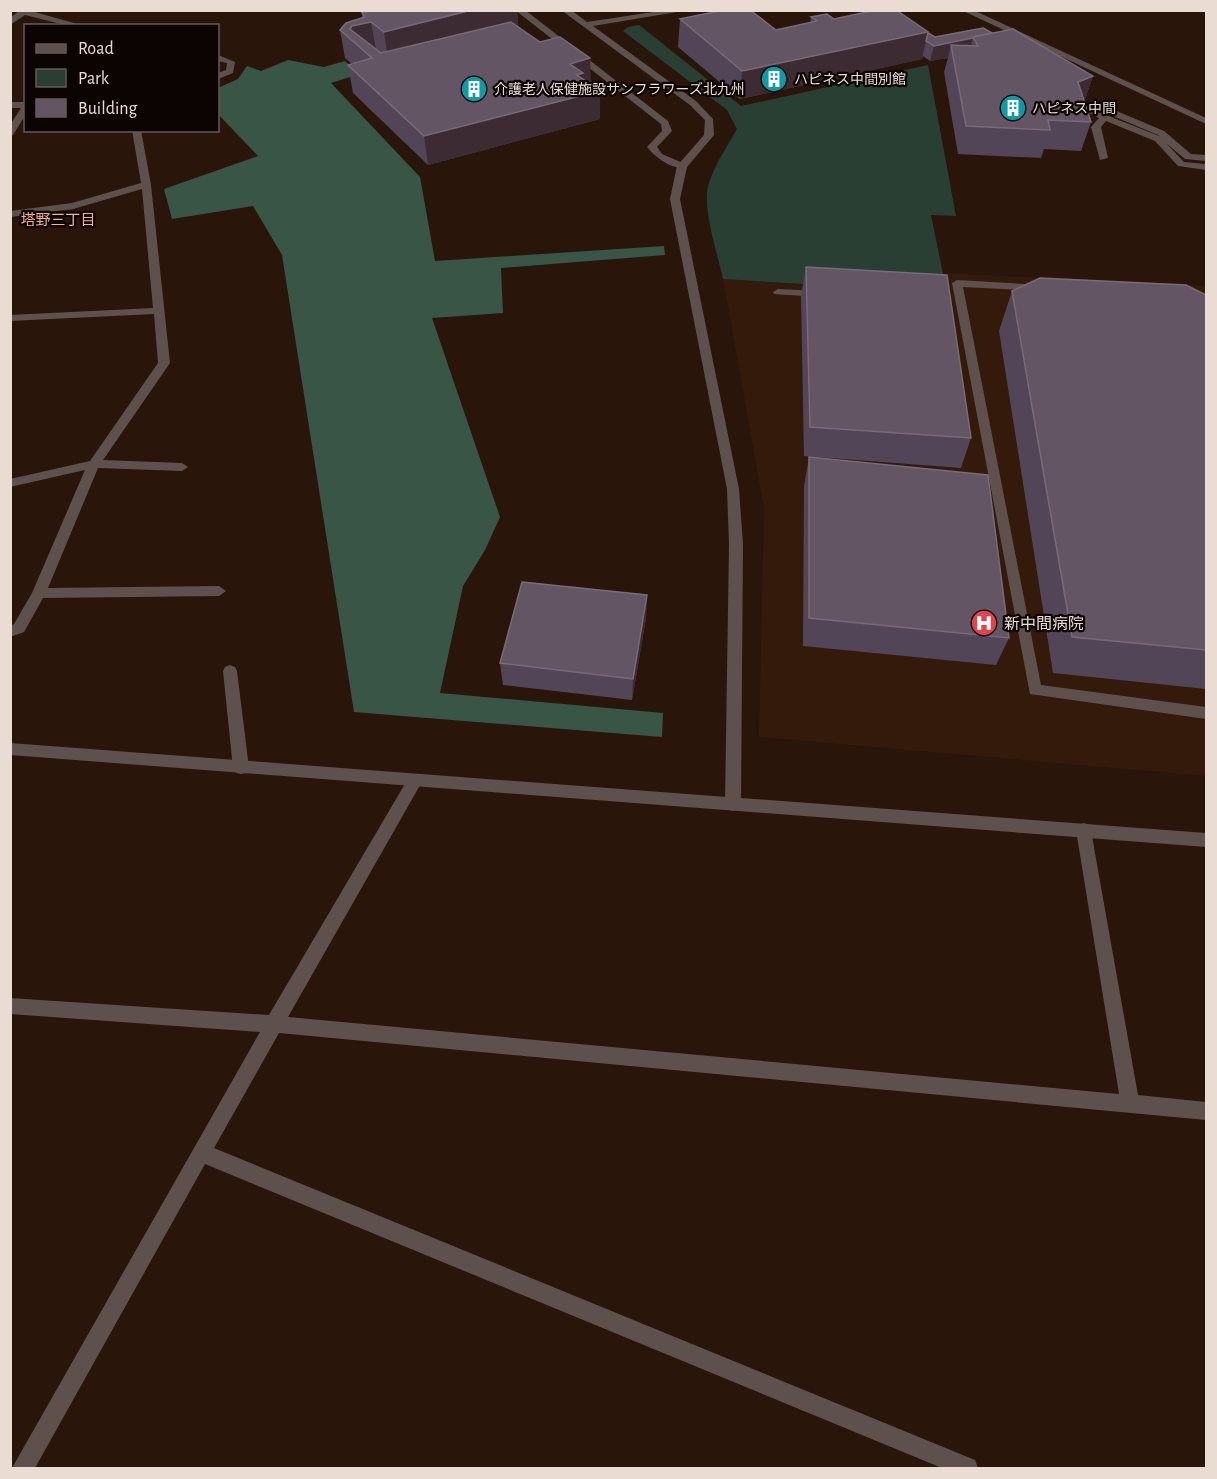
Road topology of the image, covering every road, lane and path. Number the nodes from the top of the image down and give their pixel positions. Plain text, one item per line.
1 (519, 10) edge
2 (565, 10) edge
3 (685, 10) edge
4 (964, 10) edge
5 (10, 23) edge
6 (73, 24) edge
7 (585, 25) junction
8 (549, 33) junction
9 (538, 36) dead end
10 (219, 58) edge
11 (219, 76) edge
12 (24, 109) edge
13 (1104, 117) junction
14 (1206, 122) edge
15 (136, 132) edge
16 (10, 133) edge
17 (1103, 158) dead end
18 (1206, 158) edge
19 (682, 166) junction
20 (1206, 167) edge
21 (146, 185) junction
22 (10, 214) edge
23 (1052, 289) edge
24 (778, 292) dead end
25 (835, 295) edge
26 (159, 310) junction
27 (10, 318) edge
28 (94, 464) junction
29 (183, 467) dead end
30 (10, 483) edge
31 (219, 591) dead end
32 (39, 593) junction
33 (10, 632) edge
34 (230, 671) dead end
35 (1206, 713) edge
36 (10, 749) edge
37 (241, 768) junction
38 (414, 782) junction
39 (733, 804) junction
40 (1084, 830) junction
41 (1206, 840) edge
42 (10, 1006) edge
43 (274, 1024) junction
44 (1131, 1104) junction
45 (1206, 1111) edge
46 (202, 1153) junction
47 (23, 1468) edge
48 (967, 1468) edge

1 - 8 street
2 - 7 street
3 - 7 street
4 - 14 street
5 - 6 street
7 - 19 street
8 - 9 street
8 - 19 street
10 - 11 street
12 - 16 street
13 - 17 street
13 - 18 street
13 - 20 street
15 - 21 street
19 - 39 street
21 - 22 street
21 - 26 street
23 - 35 street
24 - 25 street
26 - 27 street
26 - 28 street
28 - 29 street
28 - 30 street
28 - 32 street
31 - 32 street
32 - 33 street
34 - 37 street
36 - 37 street
37 - 38 street
38 - 39 street
38 - 43 street
39 - 40 street
40 - 41 street
40 - 44 street
42 - 43 street
43 - 44 street
43 - 46 street
44 - 45 street
46 - 47 street
46 - 48 street

